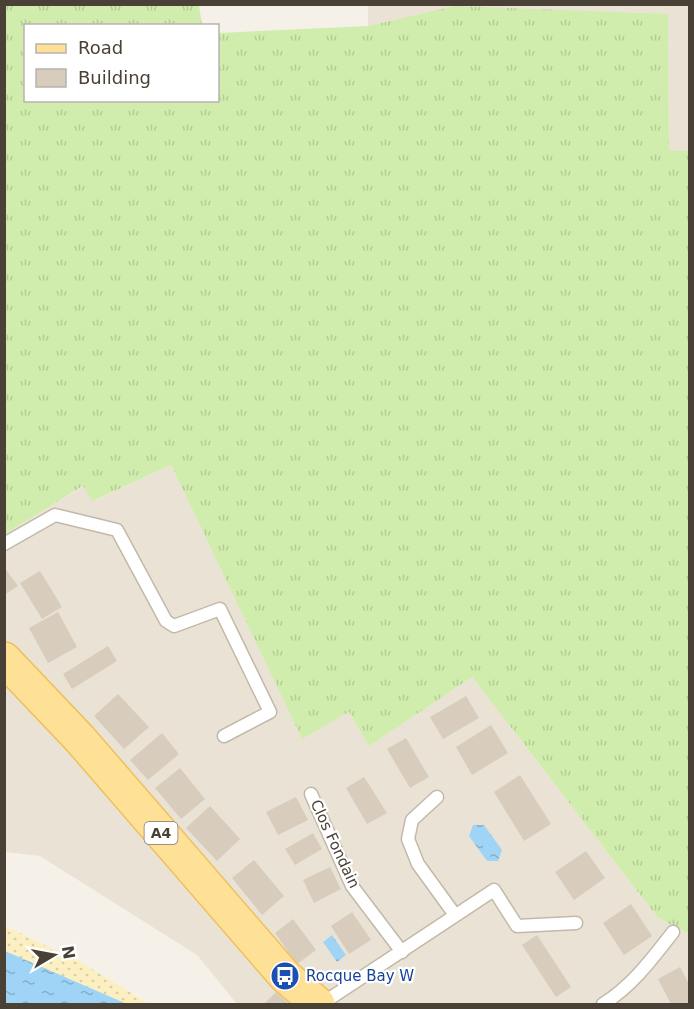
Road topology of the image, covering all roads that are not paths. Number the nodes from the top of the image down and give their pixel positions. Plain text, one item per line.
1 (4, 543) edge
2 (4, 659) edge
3 (224, 736) dead end
4 (311, 794) dead end
5 (437, 797) dead end
6 (455, 915) junction
7 (576, 923) dead end
8 (673, 932) dead end
9 (402, 952) junction
10 (318, 1005) edge
11 (324, 1005) edge
12 (603, 1005) edge

1 - 3 lane
2 - 10 main road, A4
4 - 9 lane, Clos Fondain
5 - 6 lane
6 - 7 lane
6 - 9 lane
8 - 12 lane
9 - 11 lane

